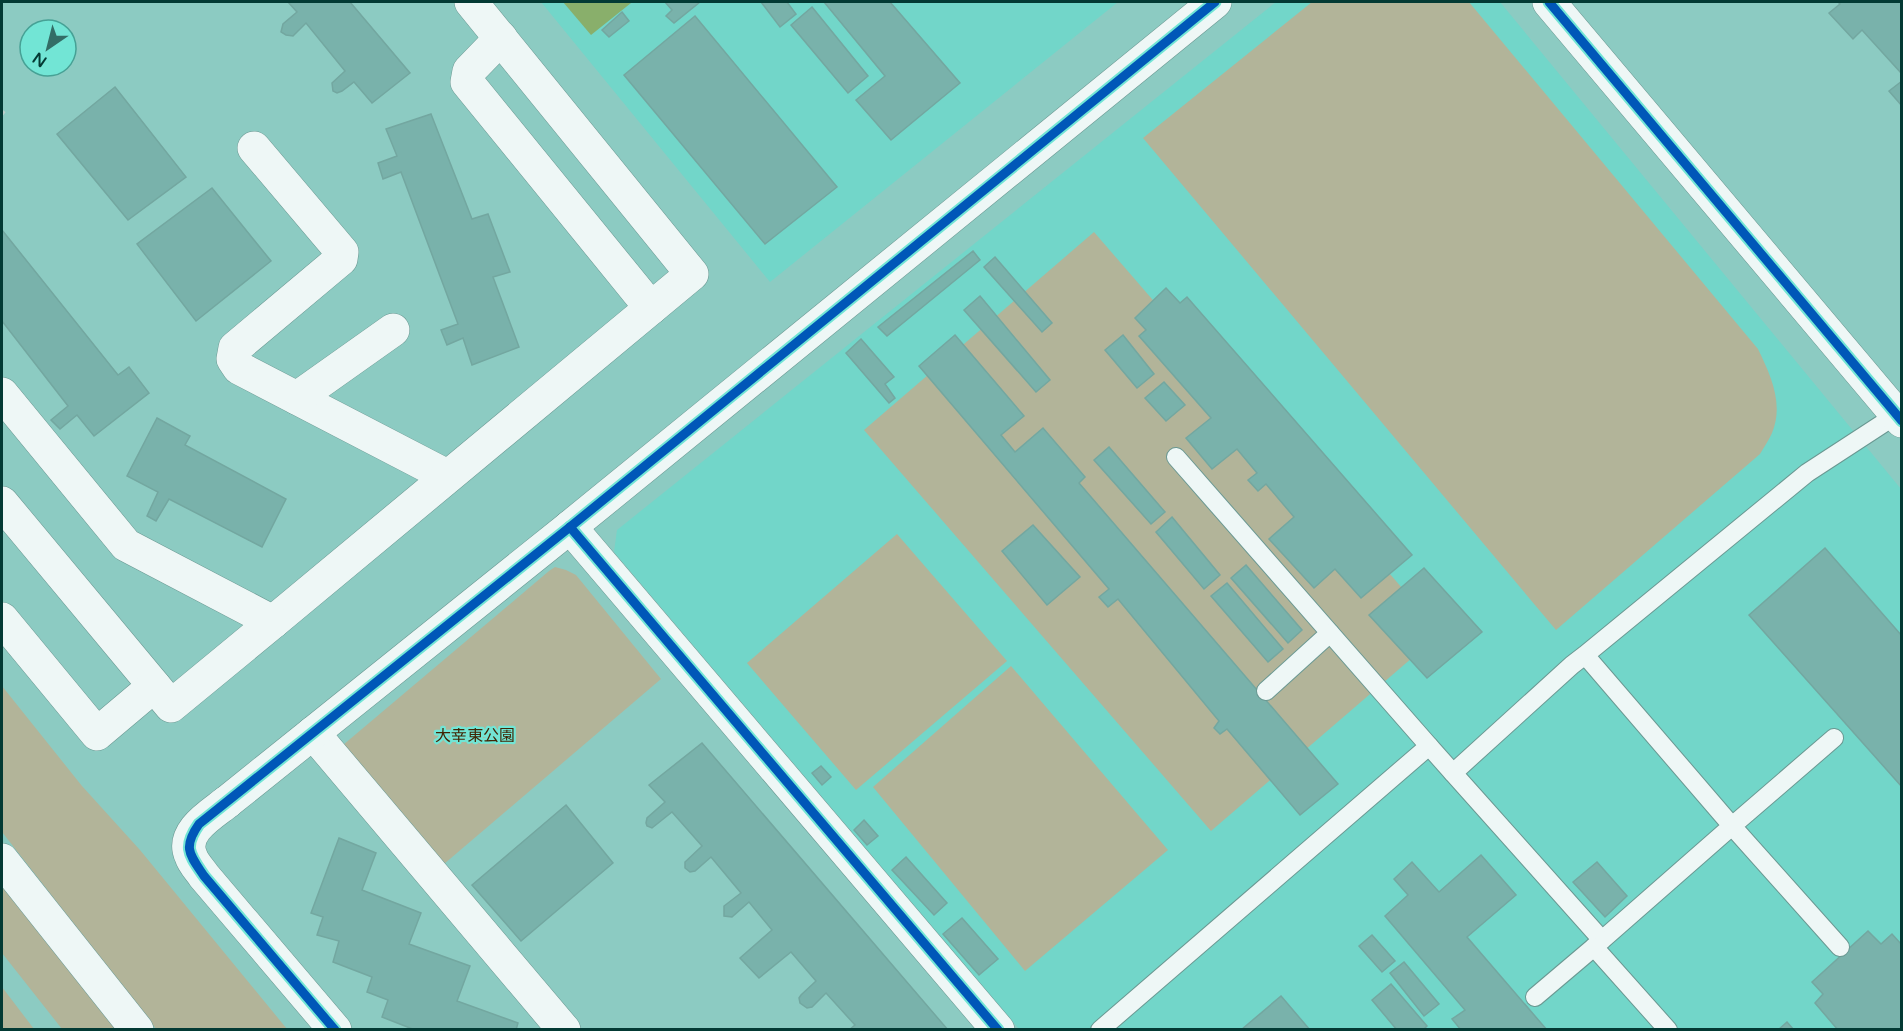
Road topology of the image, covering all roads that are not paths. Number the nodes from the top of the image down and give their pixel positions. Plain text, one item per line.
1 (471, 2) edge
2 (1215, 2) edge
3 (1549, 2) edge
4 (501, 38) junction
5 (254, 148) dead end
6 (651, 308) junction
7 (393, 330) dead end
8 (2, 394) edge
9 (297, 398) junction
10 (1899, 418) edge
11 (1176, 457) dead end
12 (447, 476) junction
13 (2, 503) edge
14 (570, 526) junction
15 (2, 619) edge
16 (273, 621) junction
17 (1330, 633) junction
18 (1585, 655) junction
19 (154, 686) junction
20 (1266, 691) dead end
21 (313, 733) junction
22 (1834, 738) dead end
23 (1429, 746) junction
24 (1453, 774) junction
25 (1732, 826) junction
26 (2, 860) edge
27 (1598, 944) junction
28 (1840, 946) dead end
29 (1535, 997) dead end
30 (136, 1029) edge
31 (335, 1029) edge
32 (564, 1029) edge
33 (998, 1029) edge
34 (1100, 1029) edge
35 (1668, 1029) edge

1 - 4 street
2 - 14 street
3 - 10 street
4 - 6 street
4 - 6 street
5 - 9 street
6 - 12 street
7 - 9 street
8 - 16 street
9 - 12 street
10 - 18 lane
11 - 17 lane
12 - 16 street
13 - 19 street
14 - 21 street
14 - 33 street
15 - 19 street
16 - 19 street
17 - 20 lane
17 - 23 lane
18 - 24 lane
18 - 25 lane
21 - 31 street
21 - 32 street
22 - 25 lane
23 - 24 lane
23 - 34 lane
24 - 27 lane
25 - 27 lane
25 - 28 lane
26 - 30 street
27 - 29 lane
27 - 35 lane

